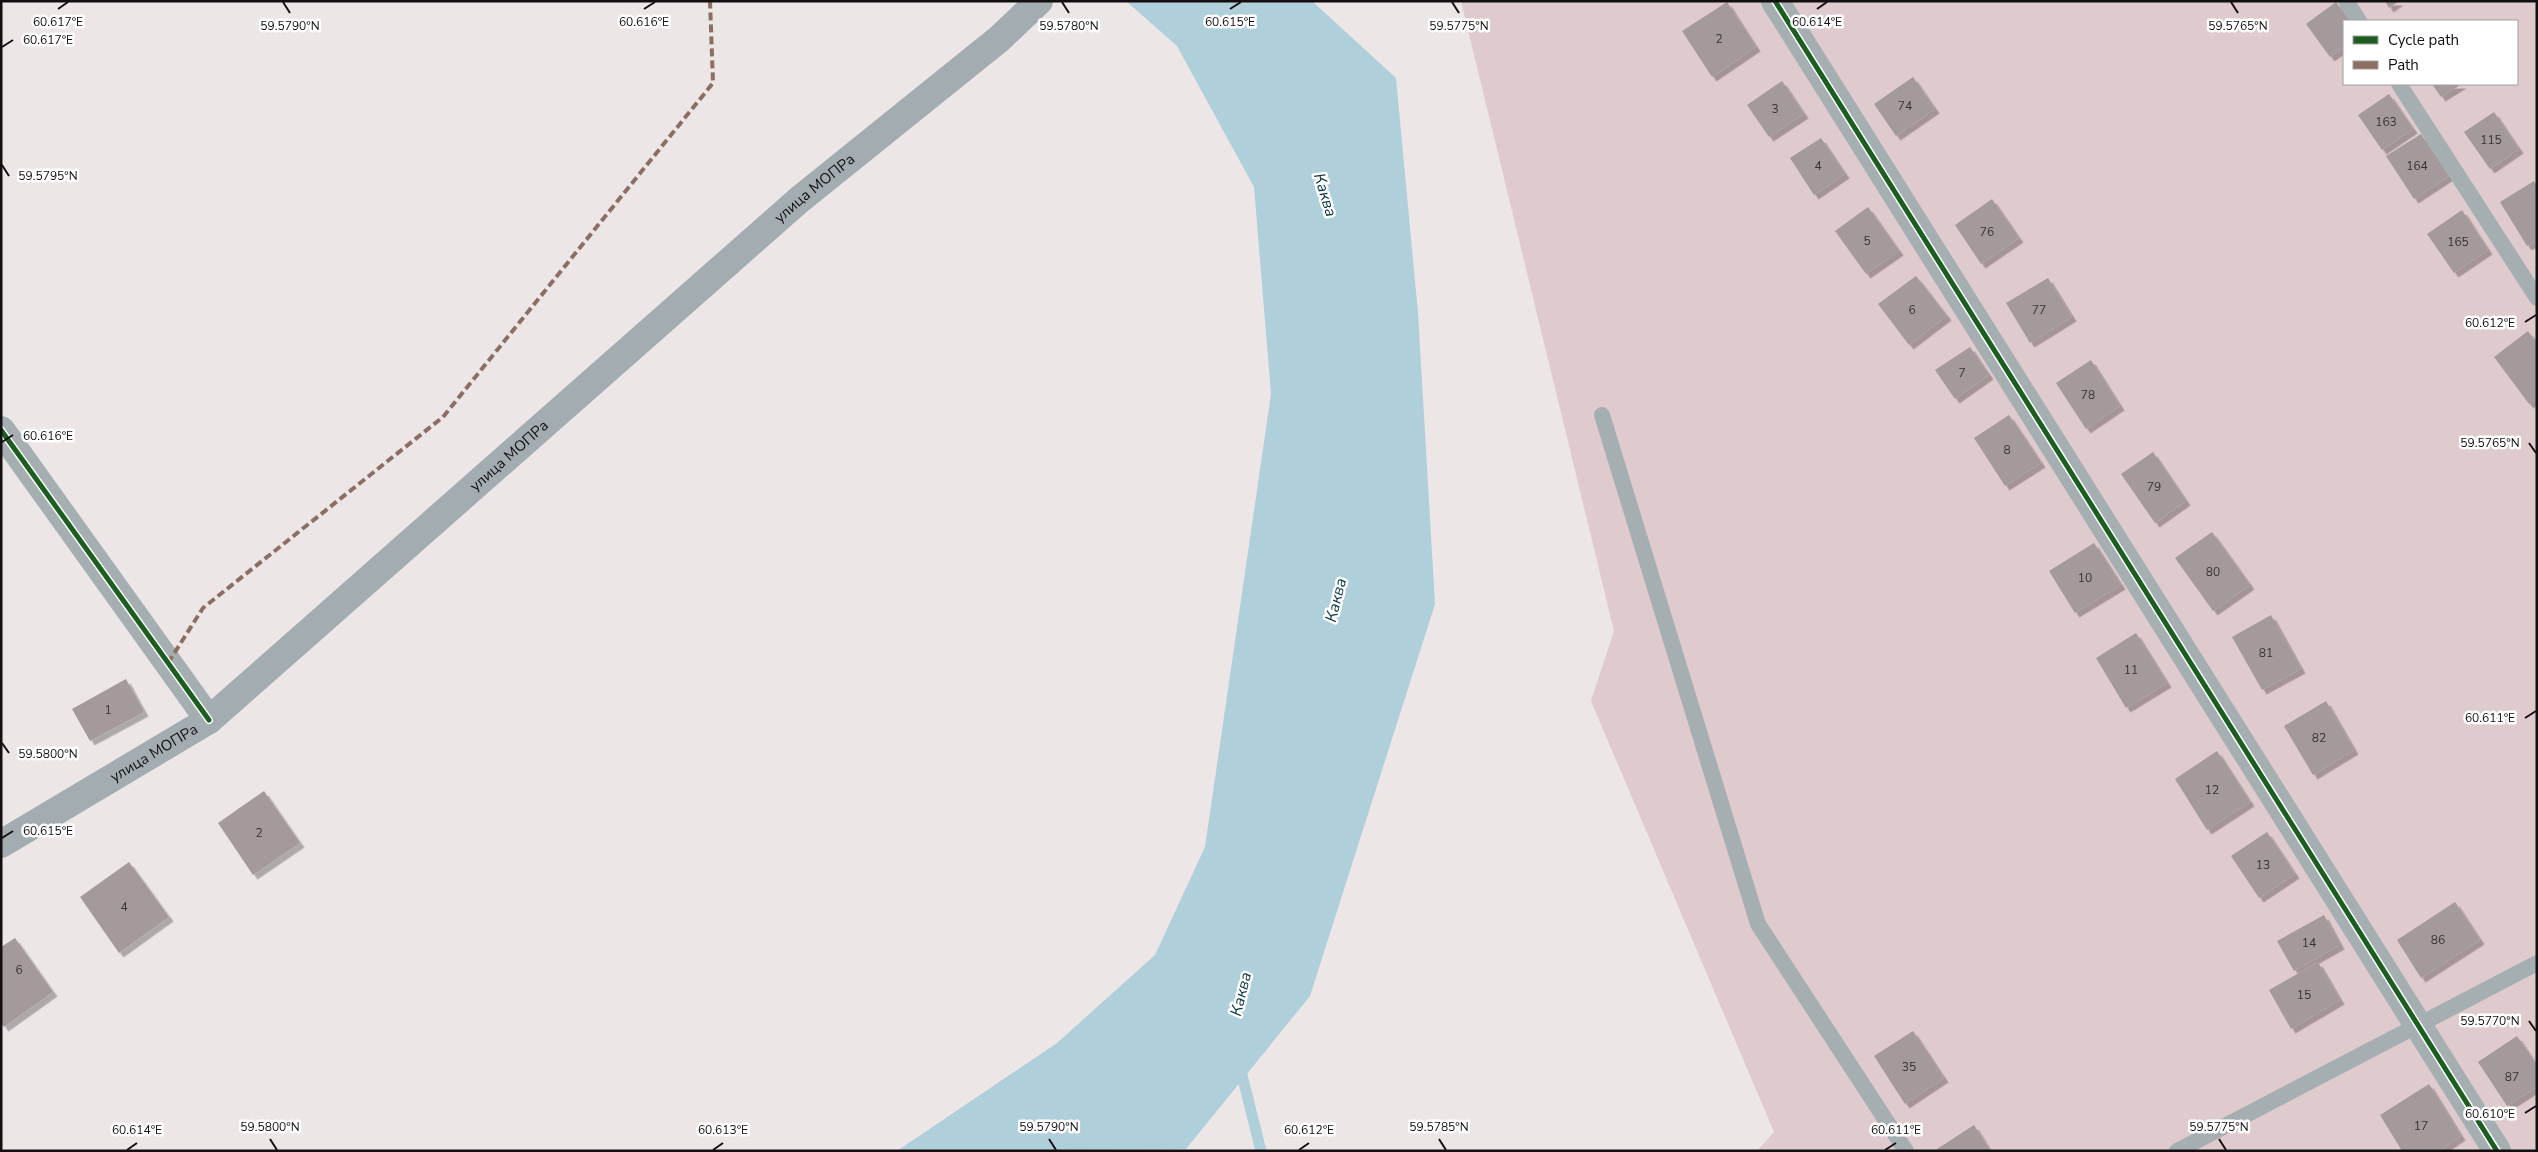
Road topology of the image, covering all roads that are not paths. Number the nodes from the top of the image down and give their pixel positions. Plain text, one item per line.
1 (1039, 1) edge
2 (1775, 1) edge
3 (2346, 1) edge
4 (2358, 20) edge
5 (2400, 85) edge
6 (2537, 298) edge
7 (1602, 415) dead end
8 (1, 430) edge
9 (209, 720) junction
10 (1, 844) edge
11 (2537, 963) edge
12 (2419, 1026) junction
13 (1906, 1151) edge
14 (2176, 1151) edge
15 (2498, 1151) edge

1 - 9 main road, улица МОПРа
2 - 12 street
3 - 4 lane
5 - 6 lane
7 - 13 lane
8 - 9 street
9 - 10 main road, улица МОПРа
11 - 12 lane
12 - 14 lane
12 - 15 street

